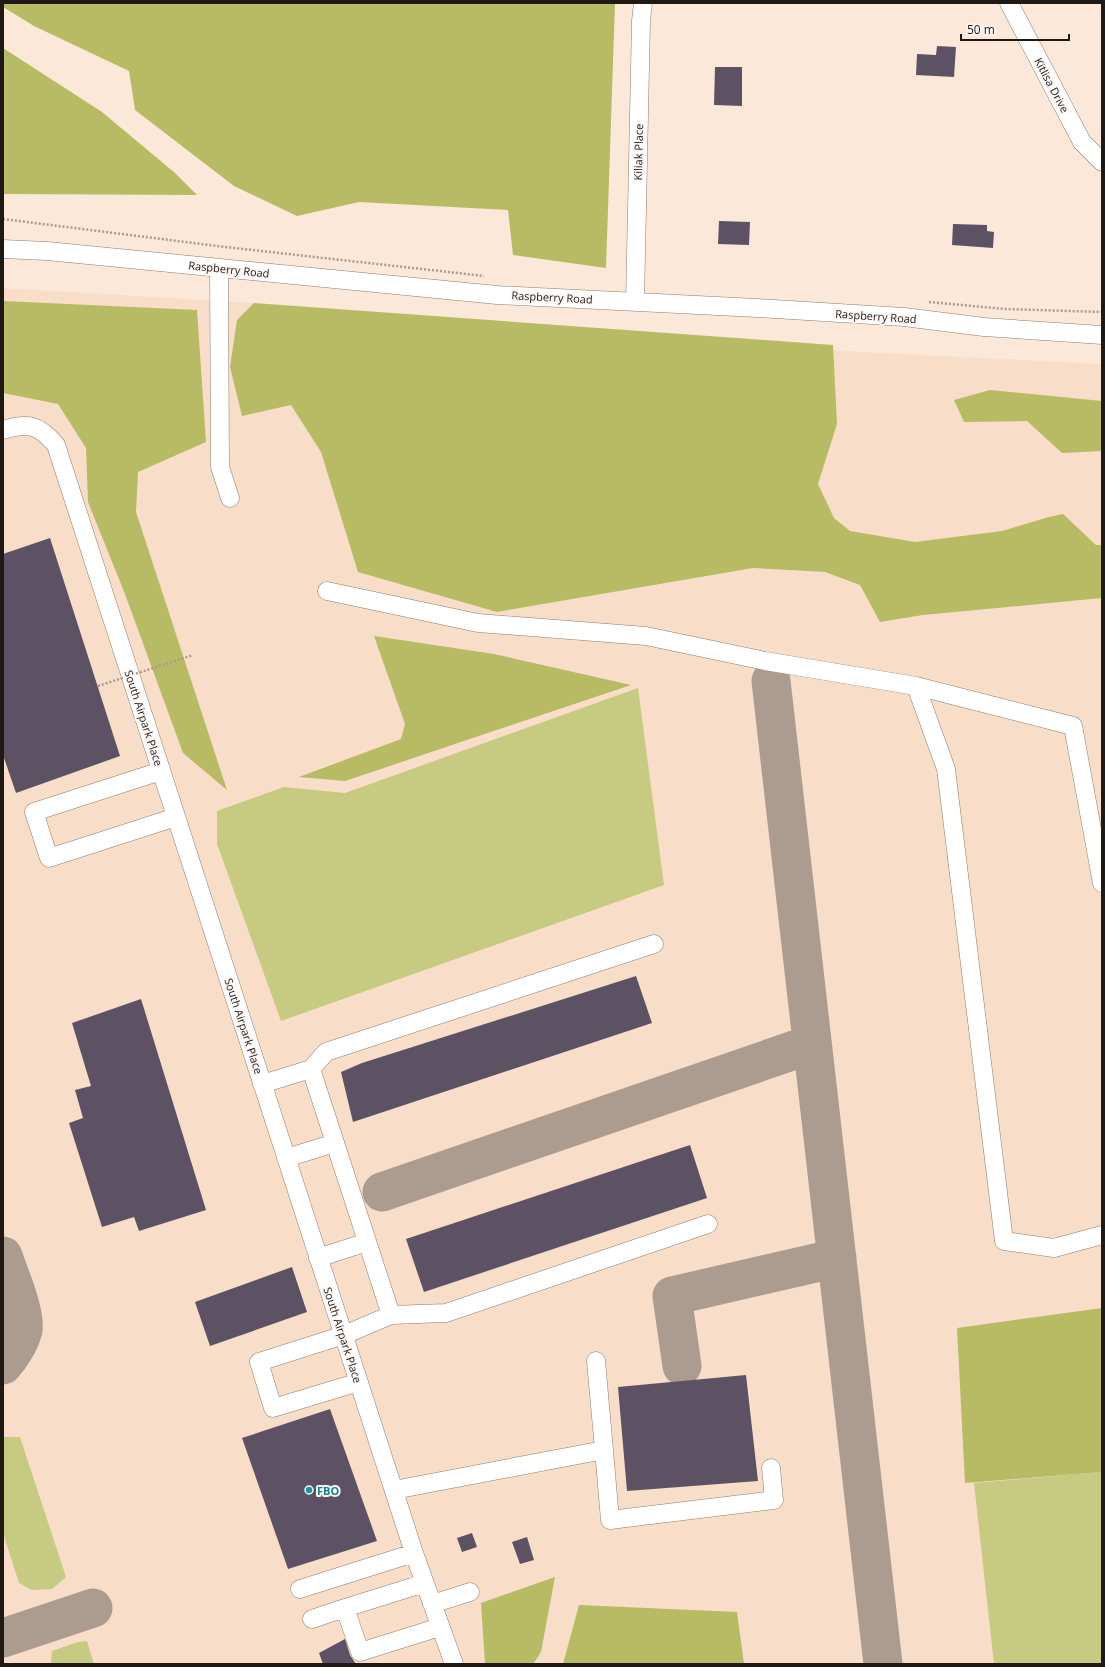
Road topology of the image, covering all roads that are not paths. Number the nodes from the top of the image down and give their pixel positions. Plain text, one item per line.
1 (643, 3) edge
2 (1009, 3) edge
3 (1102, 162) edge
4 (3, 249) edge
5 (219, 268) junction
6 (634, 302) junction
7 (1102, 335) edge
8 (3, 430) edge
9 (230, 498) dead end
10 (327, 592) dead end
11 (916, 686) junction
12 (161, 771) junction
13 (176, 817) junction
14 (1102, 884) edge
15 (654, 944) dead end
16 (311, 1069) junction
17 (262, 1084) junction
18 (335, 1143) junction
19 (286, 1158) junction
20 (708, 1224) dead end
21 (1102, 1235) edge
22 (367, 1242) junction
23 (318, 1258) junction
24 (391, 1315) junction
25 (344, 1335) junction
26 (596, 1361) dead end
27 (359, 1382) junction
28 (604, 1450) junction
29 (771, 1468) dead end
30 (394, 1490) junction
31 (414, 1553) junction
32 (425, 1583) junction
33 (300, 1589) dead end
34 (470, 1592) dead end
35 (432, 1604) junction
36 (345, 1608) junction
37 (312, 1619) dead end
38 (440, 1627) junction
39 (454, 1664) edge

1 - 6 street, Kiliak Place
2 - 3 street, Kitlisa Drive
4 - 5 street, Raspberry Road
5 - 6 street, Raspberry Road
5 - 9 street
6 - 7 street, Raspberry Road
8 - 12 street, South Airpark Place
10 - 11 street
11 - 14 street
11 - 21 street
12 - 13 street, South Airpark Place
12 - 13 street
13 - 17 street, South Airpark Place
15 - 16 street
16 - 17 street
16 - 18 street
17 - 19 street, South Airpark Place
18 - 19 street
18 - 22 street
19 - 23 street, South Airpark Place
20 - 24 street
22 - 23 street
22 - 24 street
23 - 25 street, South Airpark Place
24 - 25 street
25 - 27 street, South Airpark Place
25 - 27 street
26 - 28 street
27 - 30 street, South Airpark Place
28 - 29 street
28 - 30 street
30 - 31 street, South Airpark Place
31 - 32 street, South Airpark Place
31 - 33 street
32 - 35 street, South Airpark Place
32 - 36 street
34 - 35 street
35 - 38 street, South Airpark Place
36 - 37 street
36 - 38 street
38 - 39 street, South Airpark Place

